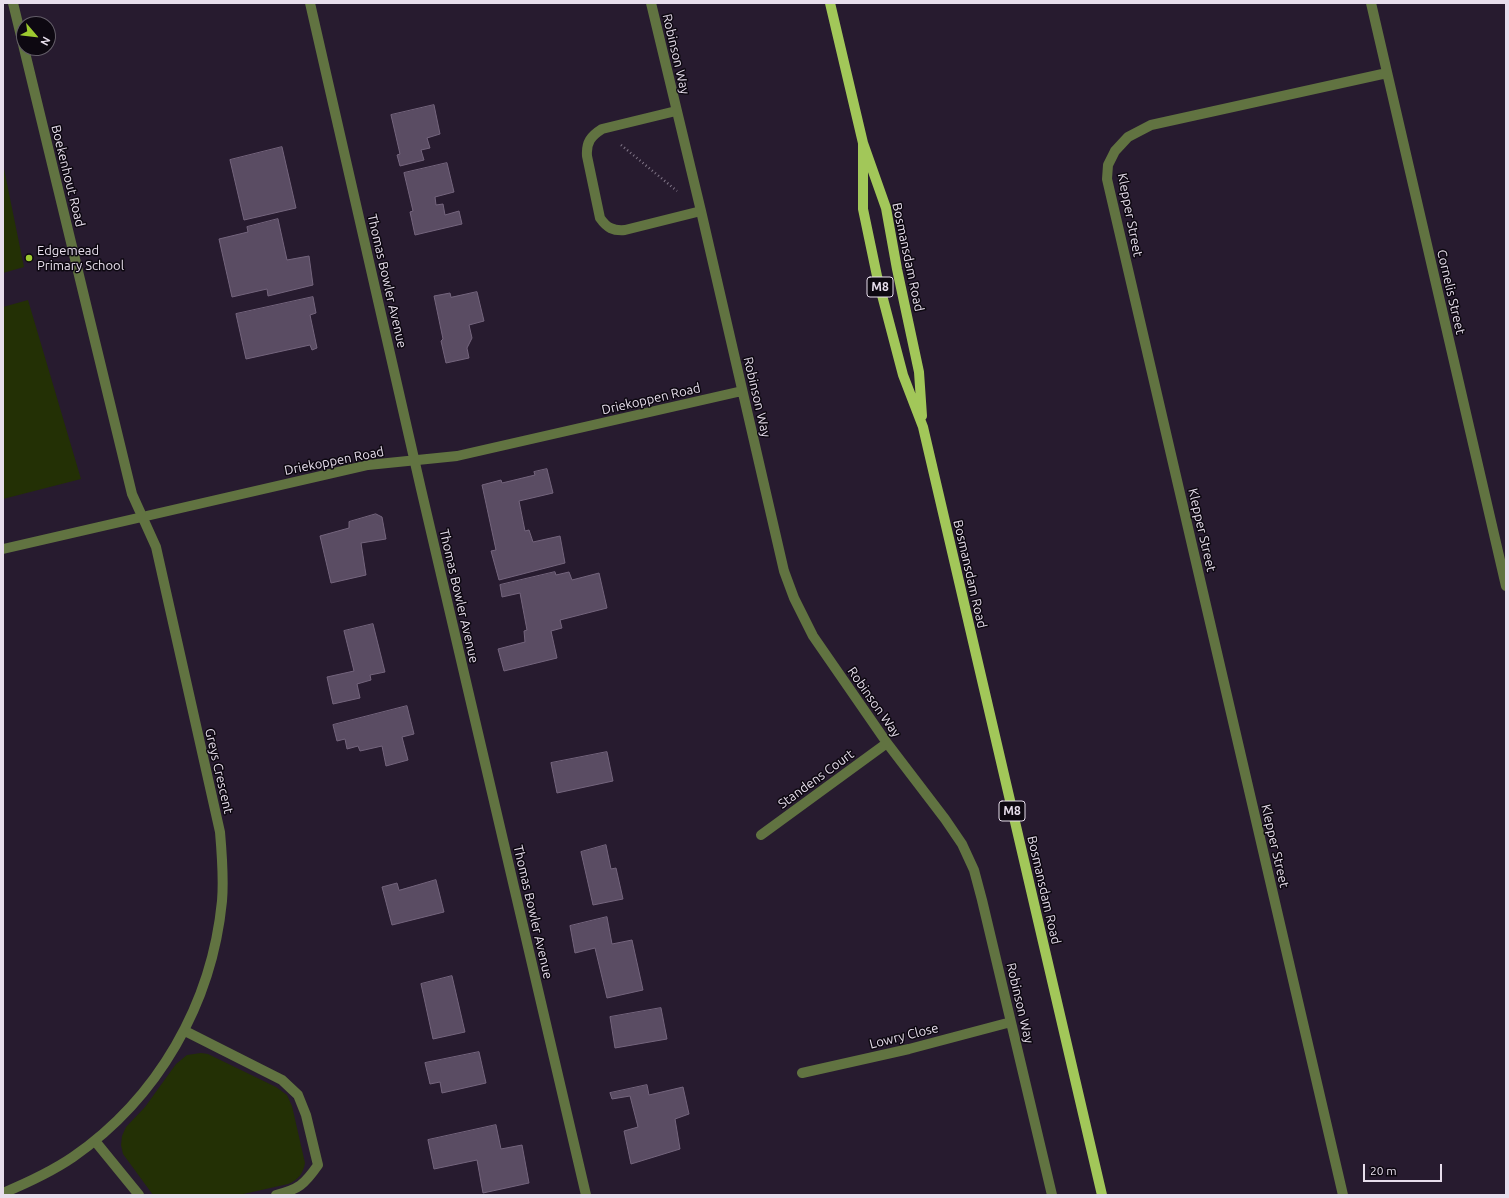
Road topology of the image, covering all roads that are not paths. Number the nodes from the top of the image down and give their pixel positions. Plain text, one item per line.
1 (13, 3) edge
2 (311, 3) edge
3 (651, 3) edge
4 (830, 3) edge
5 (1371, 3) edge
6 (1387, 72) junction
7 (676, 111) junction
8 (862, 143) junction
9 (701, 211) junction
10 (742, 391) junction
11 (923, 427) junction
12 (415, 460) junction
13 (142, 517) junction
14 (3, 549) edge
15 (1506, 586) edge
16 (887, 743) junction
17 (761, 835) dead end
18 (1011, 1022) junction
19 (185, 1031) junction
20 (802, 1073) dead end
21 (95, 1140) junction
22 (3, 1193) edge
23 (139, 1195) edge
24 (276, 1195) edge
25 (586, 1195) edge
26 (1052, 1195) edge
27 (1102, 1195) edge
28 (1343, 1195) edge

1 - 13 street, Boekenhout Road
2 - 12 street, Thomas Bowler Avenue
3 - 7 street, Robinson Way
4 - 8 main road, Bosmansdam Road / M8
5 - 6 street, Cornelis Street
6 - 15 street, Cornelis Street
6 - 28 street, Klepper Street
7 - 9 street, Robinson Way
7 - 9 street, Robinson Way
8 - 11 main road, Bosmansdam Road / M8
8 - 11 main road, Bosmansdam Road / M8
9 - 10 street, Robinson Way
10 - 12 street, Driekoppen Road
10 - 16 street, Robinson Way
11 - 27 main road, Bosmansdam Road / M8
12 - 13 street, Driekoppen Road
12 - 25 street, Thomas Bowler Avenue
13 - 14 street, Driekoppen Road
13 - 19 street, Greys Crescent
16 - 17 street, Standens Court
16 - 18 street, Robinson Way
18 - 20 street, Lowry Close
18 - 26 street, Robinson Way
19 - 21 street, Greys Crescent
19 - 24 street
21 - 22 street, Greys Crescent
21 - 23 street

